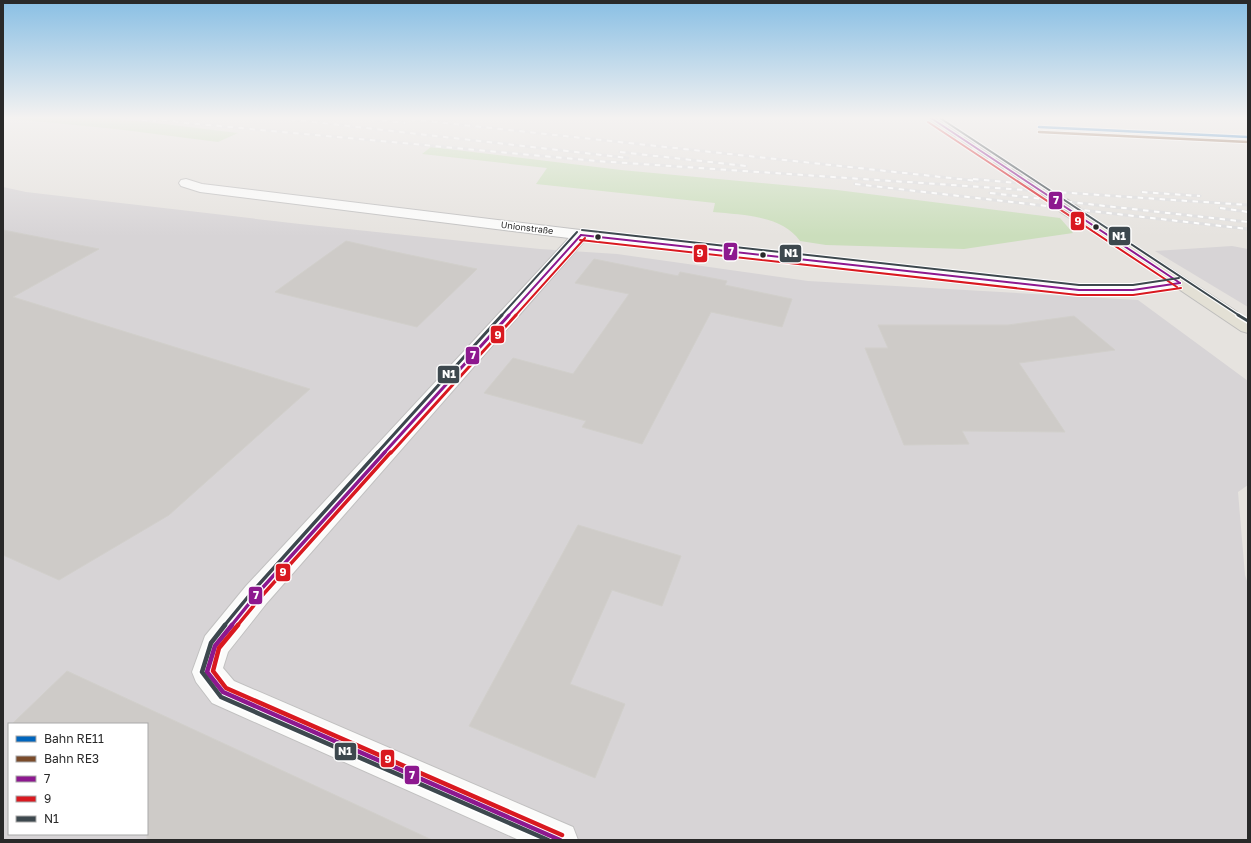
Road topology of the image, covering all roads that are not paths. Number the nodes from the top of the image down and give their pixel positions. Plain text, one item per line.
1 (186, 183) dead end
2 (1084, 219) tunnel mouth
3 (580, 235) junction
4 (1180, 283) junction
5 (1248, 327) edge
6 (560, 840) edge

1 - 3 street, Unionstraße
2 - 4 main road
3 - 4 street, Unionstraße
3 - 6 street
4 - 5 main road

